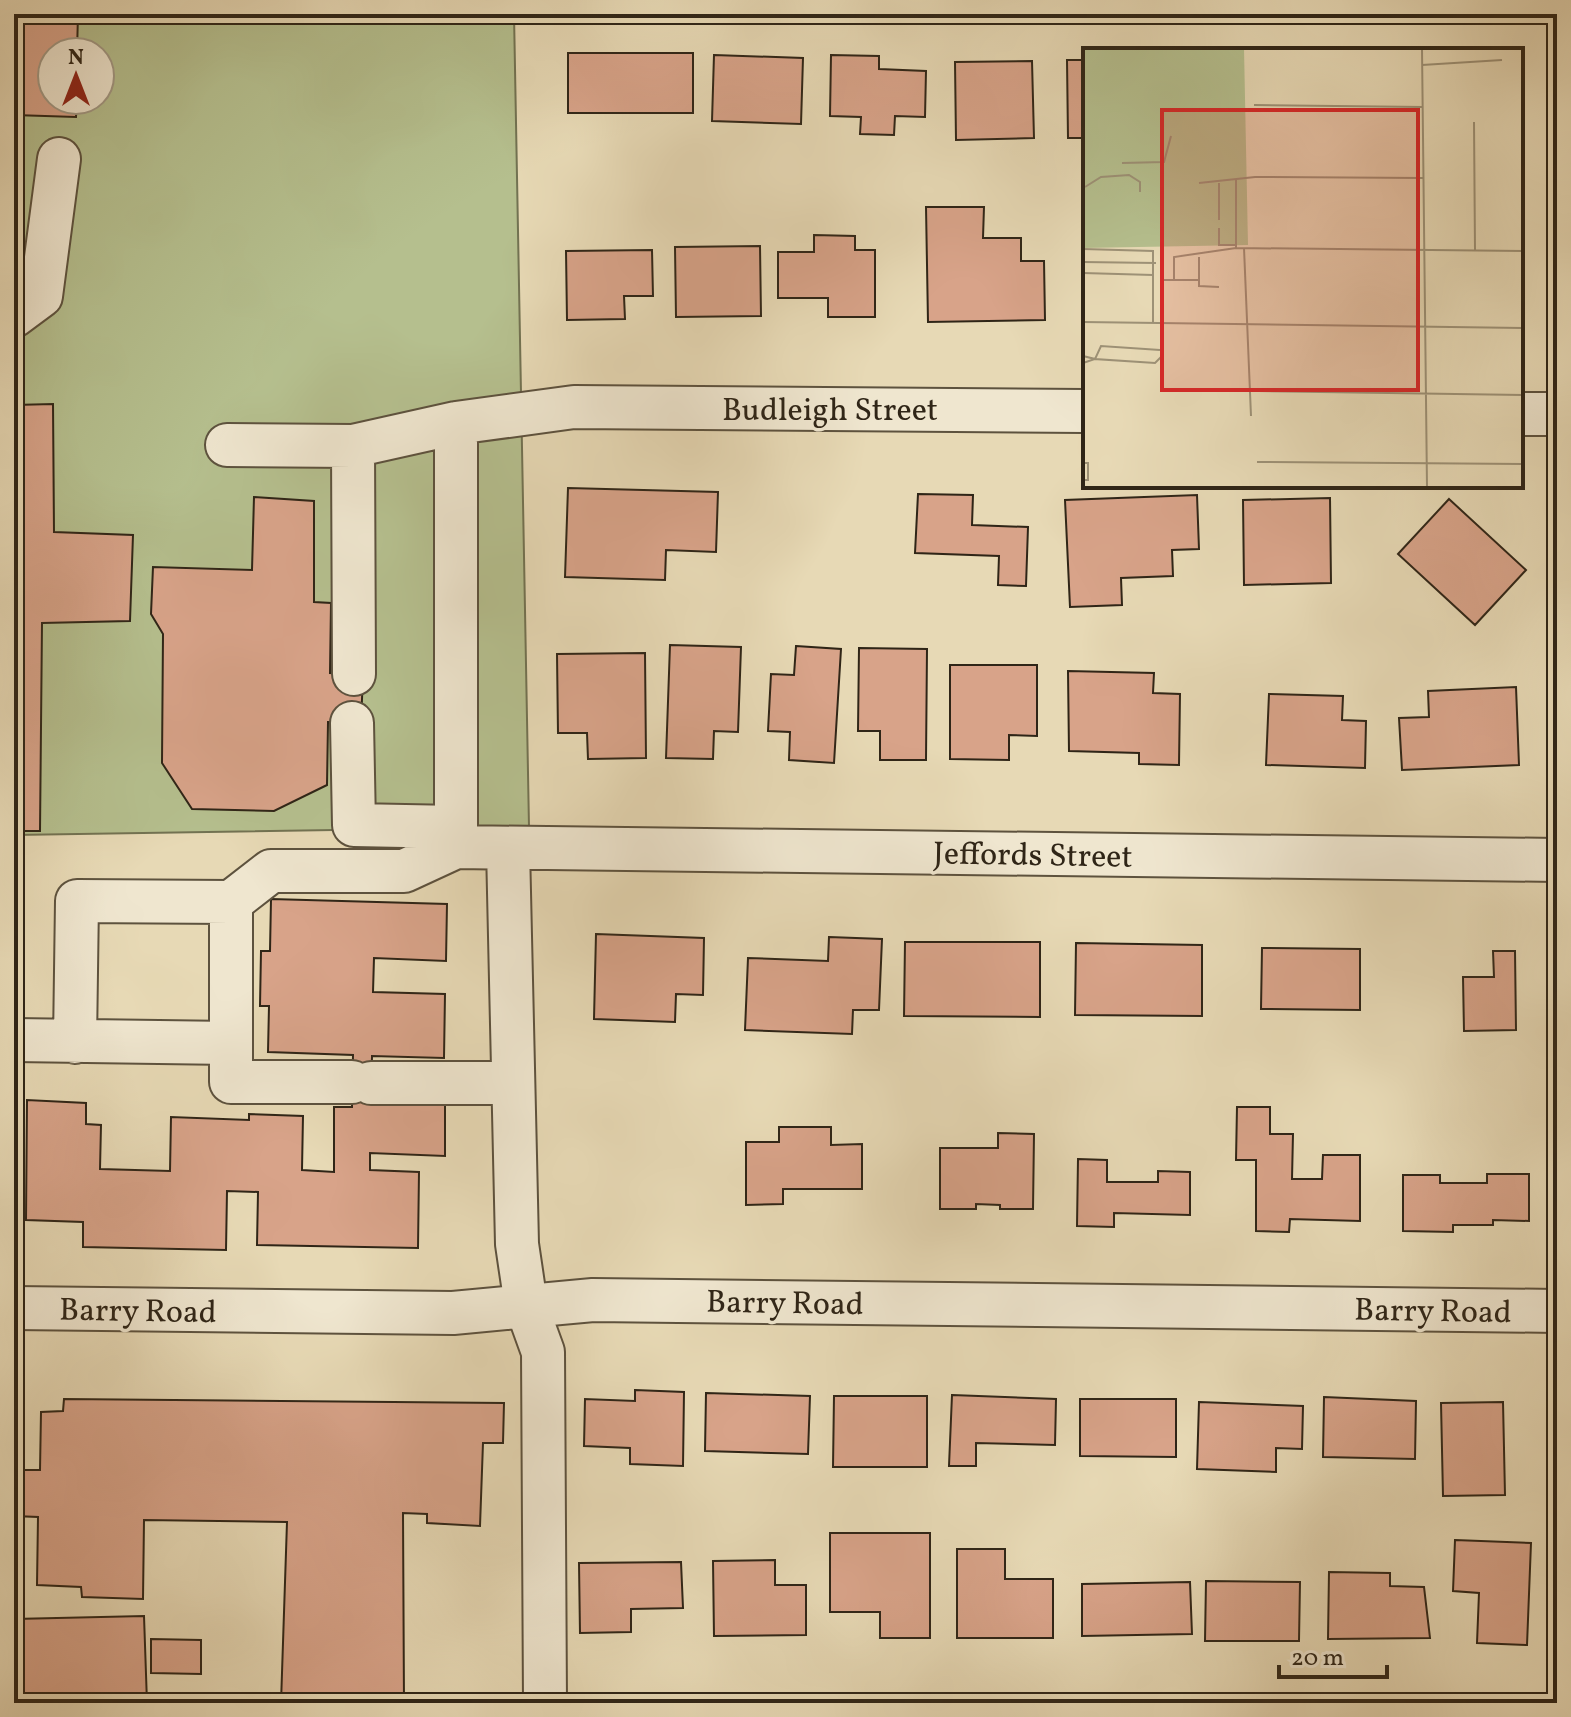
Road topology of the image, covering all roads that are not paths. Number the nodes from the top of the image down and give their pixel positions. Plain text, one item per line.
1 (59, 159) dead end
2 (14, 316) edge
3 (1083, 411) edge
4 (1523, 414) edge
5 (1557, 414) edge
6 (456, 423) junction
7 (227, 445) dead end
8 (353, 446) junction
9 (354, 674) dead end
10 (352, 723) dead end
11 (456, 837) junction
12 (508, 848) junction
13 (1557, 860) edge
14 (231, 902) junction
15 (14, 1040) edge
16 (75, 1042) junction
17 (231, 1043) junction
18 (511, 1083) junction
19 (526, 1305) junction
20 (14, 1308) edge
21 (1557, 1311) edge
22 (545, 1703) edge

1 - 2 street
3 - 6 street, Budleigh Street
4 - 5 street
6 - 8 street, Budleigh Street
6 - 11 street
7 - 8 street, Budleigh Street
8 - 9 street
10 - 11 street, Jeffords Street
11 - 12 street, Jeffords Street
11 - 14 street
12 - 13 street, Jeffords Street
12 - 18 street
14 - 16 street
14 - 17 street
15 - 16 street
16 - 17 street
17 - 18 street
18 - 19 street
19 - 20 street, Barry Road
19 - 21 street, Barry Road
19 - 22 street

